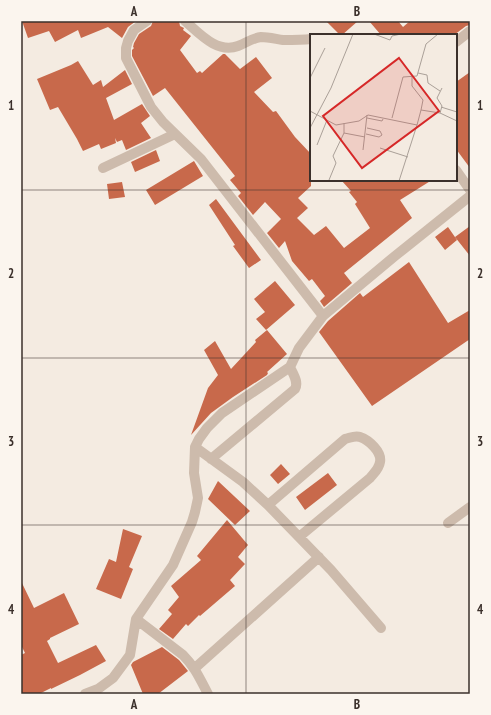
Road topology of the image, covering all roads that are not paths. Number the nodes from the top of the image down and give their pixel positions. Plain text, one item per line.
1 (147, 21) edge
2 (185, 21) edge
3 (470, 31) edge
4 (310, 39) edge
5 (457, 41) edge
6 (175, 134) junction
7 (103, 168) dead end
8 (457, 171) edge
9 (470, 190) edge
10 (470, 196) edge
11 (323, 316) junction
12 (290, 367) junction
13 (195, 447) junction
14 (211, 459) junction
15 (268, 505) junction
16 (470, 507) edge
17 (448, 523) dead end
18 (299, 537) junction
19 (319, 557) junction
20 (136, 620) junction
21 (381, 628) dead end
22 (195, 668) junction
23 (85, 694) edge
24 (208, 694) edge

1 - 6 street
2 - 4 street
3 - 5 street
6 - 7 street
6 - 11 street
8 - 9 street
10 - 11 street
11 - 12 street
12 - 13 street
12 - 14 street
13 - 14 street
13 - 20 street
14 - 15 street
15 - 18 street
15 - 18 street
16 - 17 street
18 - 19 street
19 - 21 street
19 - 22 street
20 - 22 street
20 - 23 street
22 - 24 street

